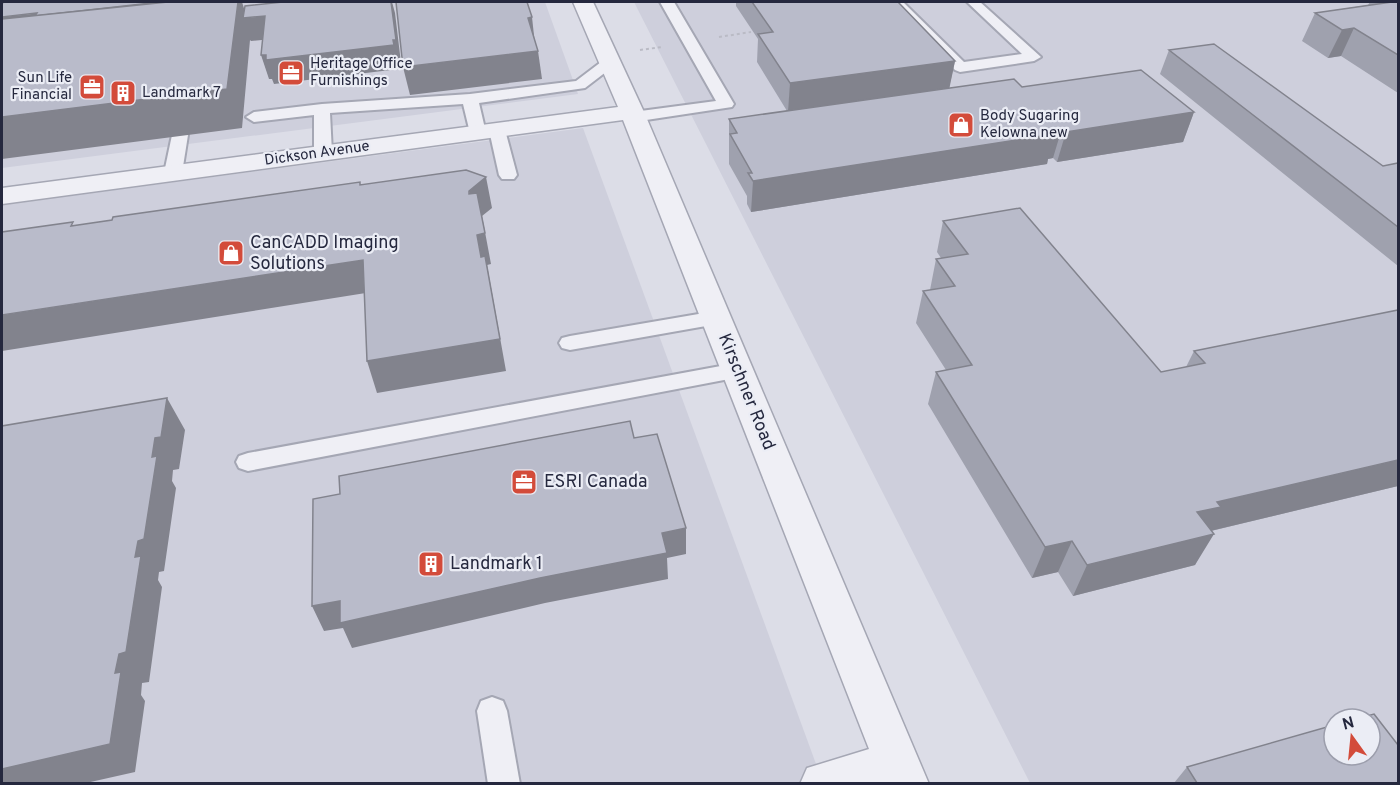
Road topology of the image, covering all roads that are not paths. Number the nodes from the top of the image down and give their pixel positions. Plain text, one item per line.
1 (583, 2) edge
2 (667, 2) edge
3 (896, 2) edge
4 (973, 2) edge
5 (624, 56) junction
6 (470, 99) junction
7 (322, 109) junction
8 (633, 114) junction
9 (254, 117) dead end
10 (488, 131) junction
11 (180, 135) edge
12 (323, 153) junction
13 (173, 173) junction
14 (508, 175) dead end
15 (2, 196) edge
16 (716, 318) junction
17 (570, 343) dead end
18 (737, 371) junction
19 (248, 462) dead end
20 (492, 711) dead end
21 (901, 773) edge
22 (504, 783) edge
23 (823, 783) edge

1 - 5 street, Kirschner Road
2 - 8 lane
3 - 4 lane
5 - 6 lane
5 - 8 street, Kirschner Road
6 - 7 lane
6 - 10 lane
7 - 9 lane
7 - 12 lane
8 - 10 street, Dickson Avenue
8 - 16 street, Kirschner Road
10 - 12 street, Dickson Avenue
10 - 14 lane
11 - 13 lane
12 - 13 street, Dickson Avenue
13 - 15 street, Dickson Avenue
16 - 17 lane
16 - 18 street, Kirschner Road
18 - 19 lane
18 - 21 street, Kirschner Road
20 - 22 lane
21 - 23 street

